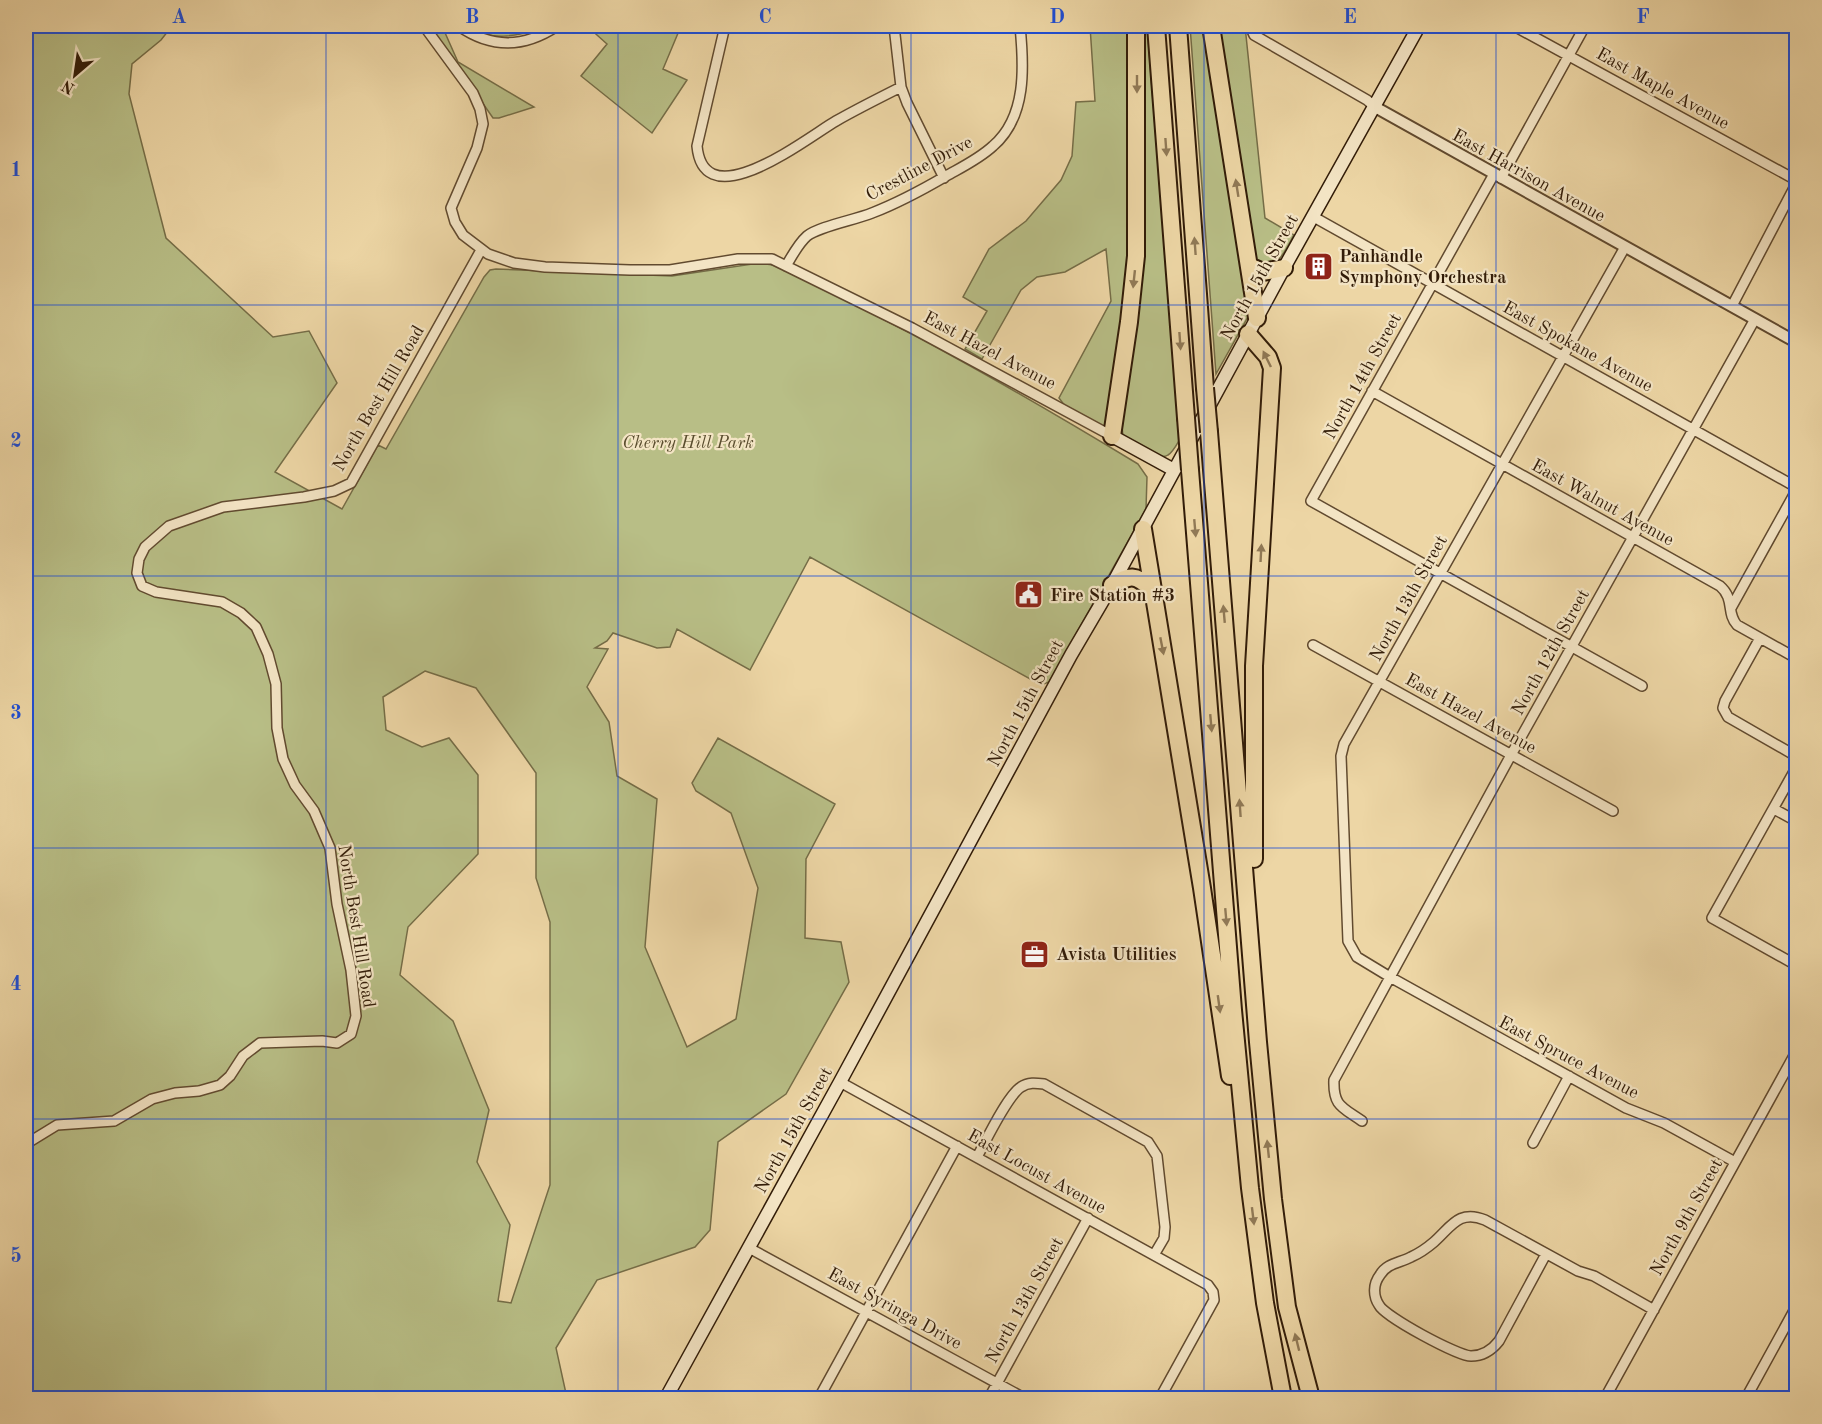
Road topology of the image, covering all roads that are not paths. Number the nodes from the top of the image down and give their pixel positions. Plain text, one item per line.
1 (424, 26) edge
2 (459, 26) edge
3 (557, 26) edge
4 (725, 26) edge
5 (894, 26) edge
6 (1020, 26) edge
7 (1136, 26) edge
8 (1156, 26) edge
9 (1178, 26) edge
10 (1211, 26) edge
11 (1419, 26) edge
12 (1514, 26) edge
13 (1585, 26) edge
14 (1789, 26) edge
15 (1250, 27) edge
16 (1797, 30) edge
17 (1569, 55) junction
18 (901, 87) junction
19 (1375, 107) junction
20 (1497, 176) junction
21 (944, 178) junction
22 (1797, 182) edge
23 (1312, 216) junction
24 (1625, 247) junction
25 (481, 250) junction
26 (786, 266) junction
27 (1249, 266) junction
28 (1284, 268) junction
29 (1432, 283) junction
30 (1732, 306) junction
31 (1257, 318) junction
32 (1755, 320) junction
33 (1248, 334) junction
34 (1797, 342) edge
35 (1563, 356) junction
36 (1372, 391) junction
37 (1694, 430) junction
38 (1112, 436) junction
39 (1502, 464) junction
40 (1182, 470) junction
41 (1797, 489) edge
42 (1143, 529) junction
43 (1633, 538) junction
44 (1441, 574) junction
45 (1112, 585) junction
46 (1151, 588) junction
47 (1731, 608) junction
48 (1760, 638) junction
49 (1313, 645) dead end
50 (1572, 647) junction
51 (1797, 658) edge
52 (1380, 682) junction
53 (1642, 686) dead end
54 (1511, 755) junction
55 (1797, 756) edge
56 (1797, 768) edge
57 (1774, 809) junction
58 (1612, 811) dead end
59 (1797, 821) edge
60 (1251, 947) junction
61 (1797, 965) edge
62 (1390, 977) junction
63 (1797, 1052) edge
64 (1569, 1076) junction
65 (840, 1082) junction
66 (1362, 1121) dead end
67 (1533, 1143) dead end
68 (26, 1144) edge
69 (957, 1146) junction
70 (977, 1157) junction
71 (1735, 1162) junction
72 (1250, 1188) junction
73 (1088, 1218) junction
74 (749, 1248) junction
75 (1546, 1254) junction
76 (1154, 1255) junction
77 (1797, 1307) edge
78 (1654, 1310) junction
79 (866, 1312) junction
80 (997, 1384) junction
81 (666, 1398) edge
82 (819, 1398) edge
83 (989, 1398) edge
84 (1024, 1398) edge
85 (1160, 1398) edge
86 (1283, 1398) edge
87 (1311, 1398) edge
88 (1605, 1398) edge
89 (1746, 1398) edge

1 - 25 street
2 - 3 street
4 - 18 street
5 - 18 street
6 - 21 street, Crestline Drive
7 -> 38 highway
8 -> 40 highway, bridge
60 -> 9 highway, bridge
27 -> 10 highway
11 - 19 main road, North 15th Street
12 - 17 street, East Maple Avenue
13 - 17 street, North 14th Street
14 - 16 street
15 - 19 street, East Harrison Avenue
17 - 20 street, North 14th Street
17 - 22 street, East Maple Avenue
18 - 21 street
19 - 20 street, East Harrison Avenue
19 - 23 main road, North 15th Street
20 - 24 street, East Harrison Avenue
20 - 29 street, North 14th Street
21 - 26 street, Crestline Drive
22 - 30 street
23 - 28 main road, North 15th Street
23 - 29 street, East Spokane Avenue
24 - 30 street, East Harrison Avenue
24 - 35 street, North 13th Street
25 - 26 street, East Hazel Avenue
25 - 68 street, North Best Hill Road
26 - 38 street, East Hazel Avenue
27 - 28 highway
27 - 31 highway
28 - 31 main road, North 15th Street
29 - 35 street, East Spokane Avenue
29 - 36 street, North 14th Street
30 - 32 street, East Harrison Avenue
31 - 33 main road, North 15th Street
32 - 34 street, East Harrison Avenue
32 - 37 street, North 12th Street
33 - 40 main road, North 15th Street
60 -> 33 highway
35 - 37 street, East Spokane Avenue
35 - 39 street, North 13th Street
36 - 39 street, East Walnut Avenue
36 - 44 street, North 14th Street
37 - 41 street, East Spokane Avenue
37 - 43 street, North 12th Street
38 - 40 main road, East Hazel Avenue
39 - 43 street, East Walnut Avenue
39 - 44 street, North 13th Street
40 - 42 main road, North 15th Street
40 -> 72 highway
41 - 47 street
42 - 45 main road, North 15th Street
42 - 46 highway
43 - 47 street, East Walnut Avenue
43 - 50 street, North 12th Street
44 - 50 street
44 - 52 street, North 13th Street
45 - 46 highway
45 - 65 main road, North 15th Street
46 -> 72 highway
47 - 48 street, East Walnut Avenue
48 - 51 street, East Walnut Avenue
48 - 55 street
49 - 52 street, East Hazel Avenue
50 - 53 street
50 - 54 street, North 12th Street
52 - 54 street, East Hazel Avenue
52 - 62 street, North 13th Street
54 - 58 street, East Hazel Avenue
54 - 62 street, North 12th Street
56 - 57 street
57 - 59 street
57 - 61 street
87 -> 60 highway
62 - 64 street, East Spruce Avenue
62 - 66 street, North 12th Street
63 - 71 street, North 9th Street
64 - 67 street
64 - 71 street, East Spruce Avenue
65 - 69 street, East Locust Avenue
65 - 74 main road, North 15th Street
69 - 70 street, East Locust Avenue
69 - 79 street
70 - 73 street, East Locust Avenue
70 - 76 street
71 - 78 street, North 9th Street
72 -> 86 highway
73 - 76 street, East Locust Avenue
73 - 80 street, North 13th Street
74 - 79 street, East Syringa Drive
74 - 81 main road, North 15th Street
75 - 75 street
75 - 78 street
76 - 85 street, East Locust Avenue
77 - 89 street
78 - 88 street, North 9th Street
79 - 80 street, East Syringa Drive
79 - 82 street
80 - 83 street, North 13th Street
80 - 84 street, East Syringa Drive

